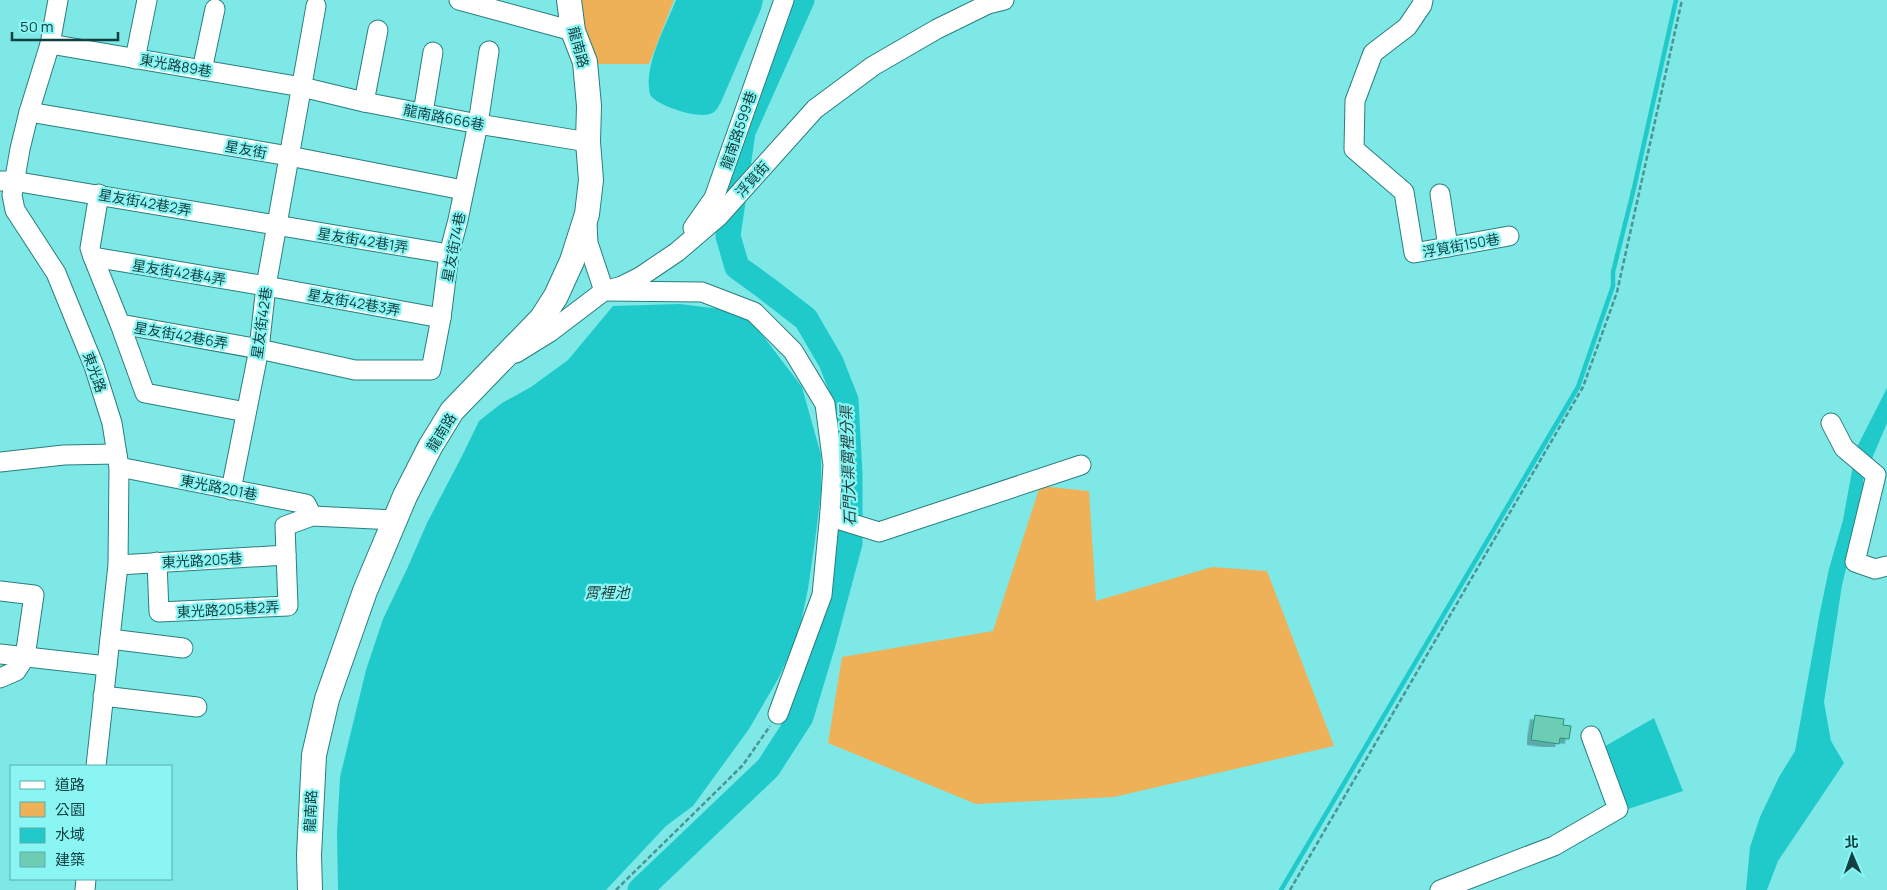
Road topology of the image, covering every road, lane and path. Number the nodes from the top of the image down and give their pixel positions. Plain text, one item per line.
1 (58, 0) edge
2 (147, 0) edge
3 (459, 0) edge
4 (568, 0) edge
5 (784, 0) edge
6 (1004, 0) edge
7 (1423, 0) edge
8 (1682, 0) edge
9 (316, 6) dead end
10 (215, 9) dead end
11 (378, 30) dead end
12 (573, 31) junction
13 (50, 44) junction
14 (489, 51) dead end
15 (433, 52) dead end
16 (135, 58) junction
17 (202, 70) junction
18 (302, 87) junction
19 (364, 102) junction
20 (29, 112) junction
21 (423, 113) junction
22 (478, 124) junction
23 (588, 142) junction
24 (289, 156) junction
25 (7, 181) edge
26 (463, 190) junction
27 (99, 194) junction
28 (1440, 194) dead end
29 (6, 204) edge
30 (587, 214) junction
31 (277, 226) junction
32 (1509, 236) dead end
33 (1448, 247) junction
34 (677, 252) junction
35 (448, 254) junction
36 (92, 258) junction
37 (266, 286) junction
38 (604, 291) junction
39 (441, 318) junction
40 (120, 324) junction
41 (259, 349) junction
42 (500, 362) junction
43 (431, 370) joint
44 (246, 412) junction
45 (1831, 423) dead end
46 (118, 460) junction
47 (0, 462) edge
48 (1081, 465) dead end
49 (231, 490) junction
50 (312, 516) junction
51 (834, 516) junction
52 (395, 520) junction
53 (286, 555) junction
54 (156, 562) junction
55 (118, 564) junction
56 (1887, 566) edge
57 (0, 591) edge
58 (110, 639) junction
59 (183, 648) dead end
60 (0, 654) edge
61 (25, 657) junction
62 (107, 666) junction
63 (0, 678) edge
64 (103, 696) junction
65 (197, 707) dead end
66 (778, 714) joint
67 (1591, 736) dead end
68 (96, 765) edge
69 (310, 890) edge
70 (616, 890) edge
71 (1290, 890) edge
72 (1440, 890) edge

1 - 13 street, 東光路
2 - 16 street
3 - 12 street
4 - 12 main road, 龍南路
5 - 34 street, 龍南路599巷
6 - 34 street, 浮筧街
7 - 33 street, 浮筧街150巷
8 - 71 path
9 - 18 street, 星友街42巷
10 - 17 street
11 - 19 street
12 - 23 main road, 龍南路
13 - 16 street, 東光路89巷
13 - 20 street, 東光路
14 - 22 street, 星友街74巷
15 - 21 street
16 - 17 street, 東光路89巷
17 - 18 street, 東光路89巷
18 - 19 street, 龍南路666巷
18 - 24 street, 星友街42巷
19 - 21 street, 龍南路666巷
20 - 24 street, 星友街
20 - 25 street, 東光路
21 - 22 street, 龍南路666巷
22 - 23 street, 龍南路666巷
22 - 26 street, 星友街74巷
23 - 30 main road, 龍南路
24 - 26 street, 星友街
24 - 31 street, 星友街42巷
25 - 27 street, 星友街42巷2弄
25 - 29 street, 東光路
26 - 35 street, 星友街74巷
27 - 31 street, 星友街42巷2弄
27 - 36 street, 星友街42巷6弄
28 - 33 street
29 - 46 street, 東光路
30 - 38 street
30 - 42 main road, 龍南路
31 - 35 street, 星友街42巷1弄
31 - 37 street, 星友街42巷
32 - 33 street, 浮筧街150巷
34 - 38 street, 浮筧街
35 - 39 street, 星友街74巷
36 - 37 street, 星友街42巷4弄
36 - 40 street, 星友街42巷6弄
37 - 39 street, 星友街42巷3弄
37 - 41 street, 星友街42巷
38 - 42 street, 浮筧街
38 - 51 street
39 - 43 street, 星友街74巷
40 - 41 street, 星友街42巷6弄
40 - 44 street
41 - 43 street, 星友街42巷6弄
41 - 44 street, 星友街42巷
42 - 52 main road, 龍南路
44 - 49 street, 星友街42巷
45 - 56 street
46 - 47 street, 東光路201巷
46 - 49 street, 東光路201巷
46 - 55 street, 東光路
48 - 51 street
49 - 50 street, 東光路201巷
50 - 52 street
50 - 53 street
51 - 66 street
52 - 69 main road, 龍南路
53 - 54 street, 東光路205巷
53 - 54 street, 東光路205巷2弄
54 - 55 street, 東光路205巷
55 - 58 street, 東光路
57 - 61 street
58 - 59 street
58 - 62 street, 東光路
60 - 61 street
61 - 62 street
61 - 63 street
62 - 64 street, 東光路
64 - 65 street
64 - 68 street, 東光路
66 - 70 path
67 - 72 street

